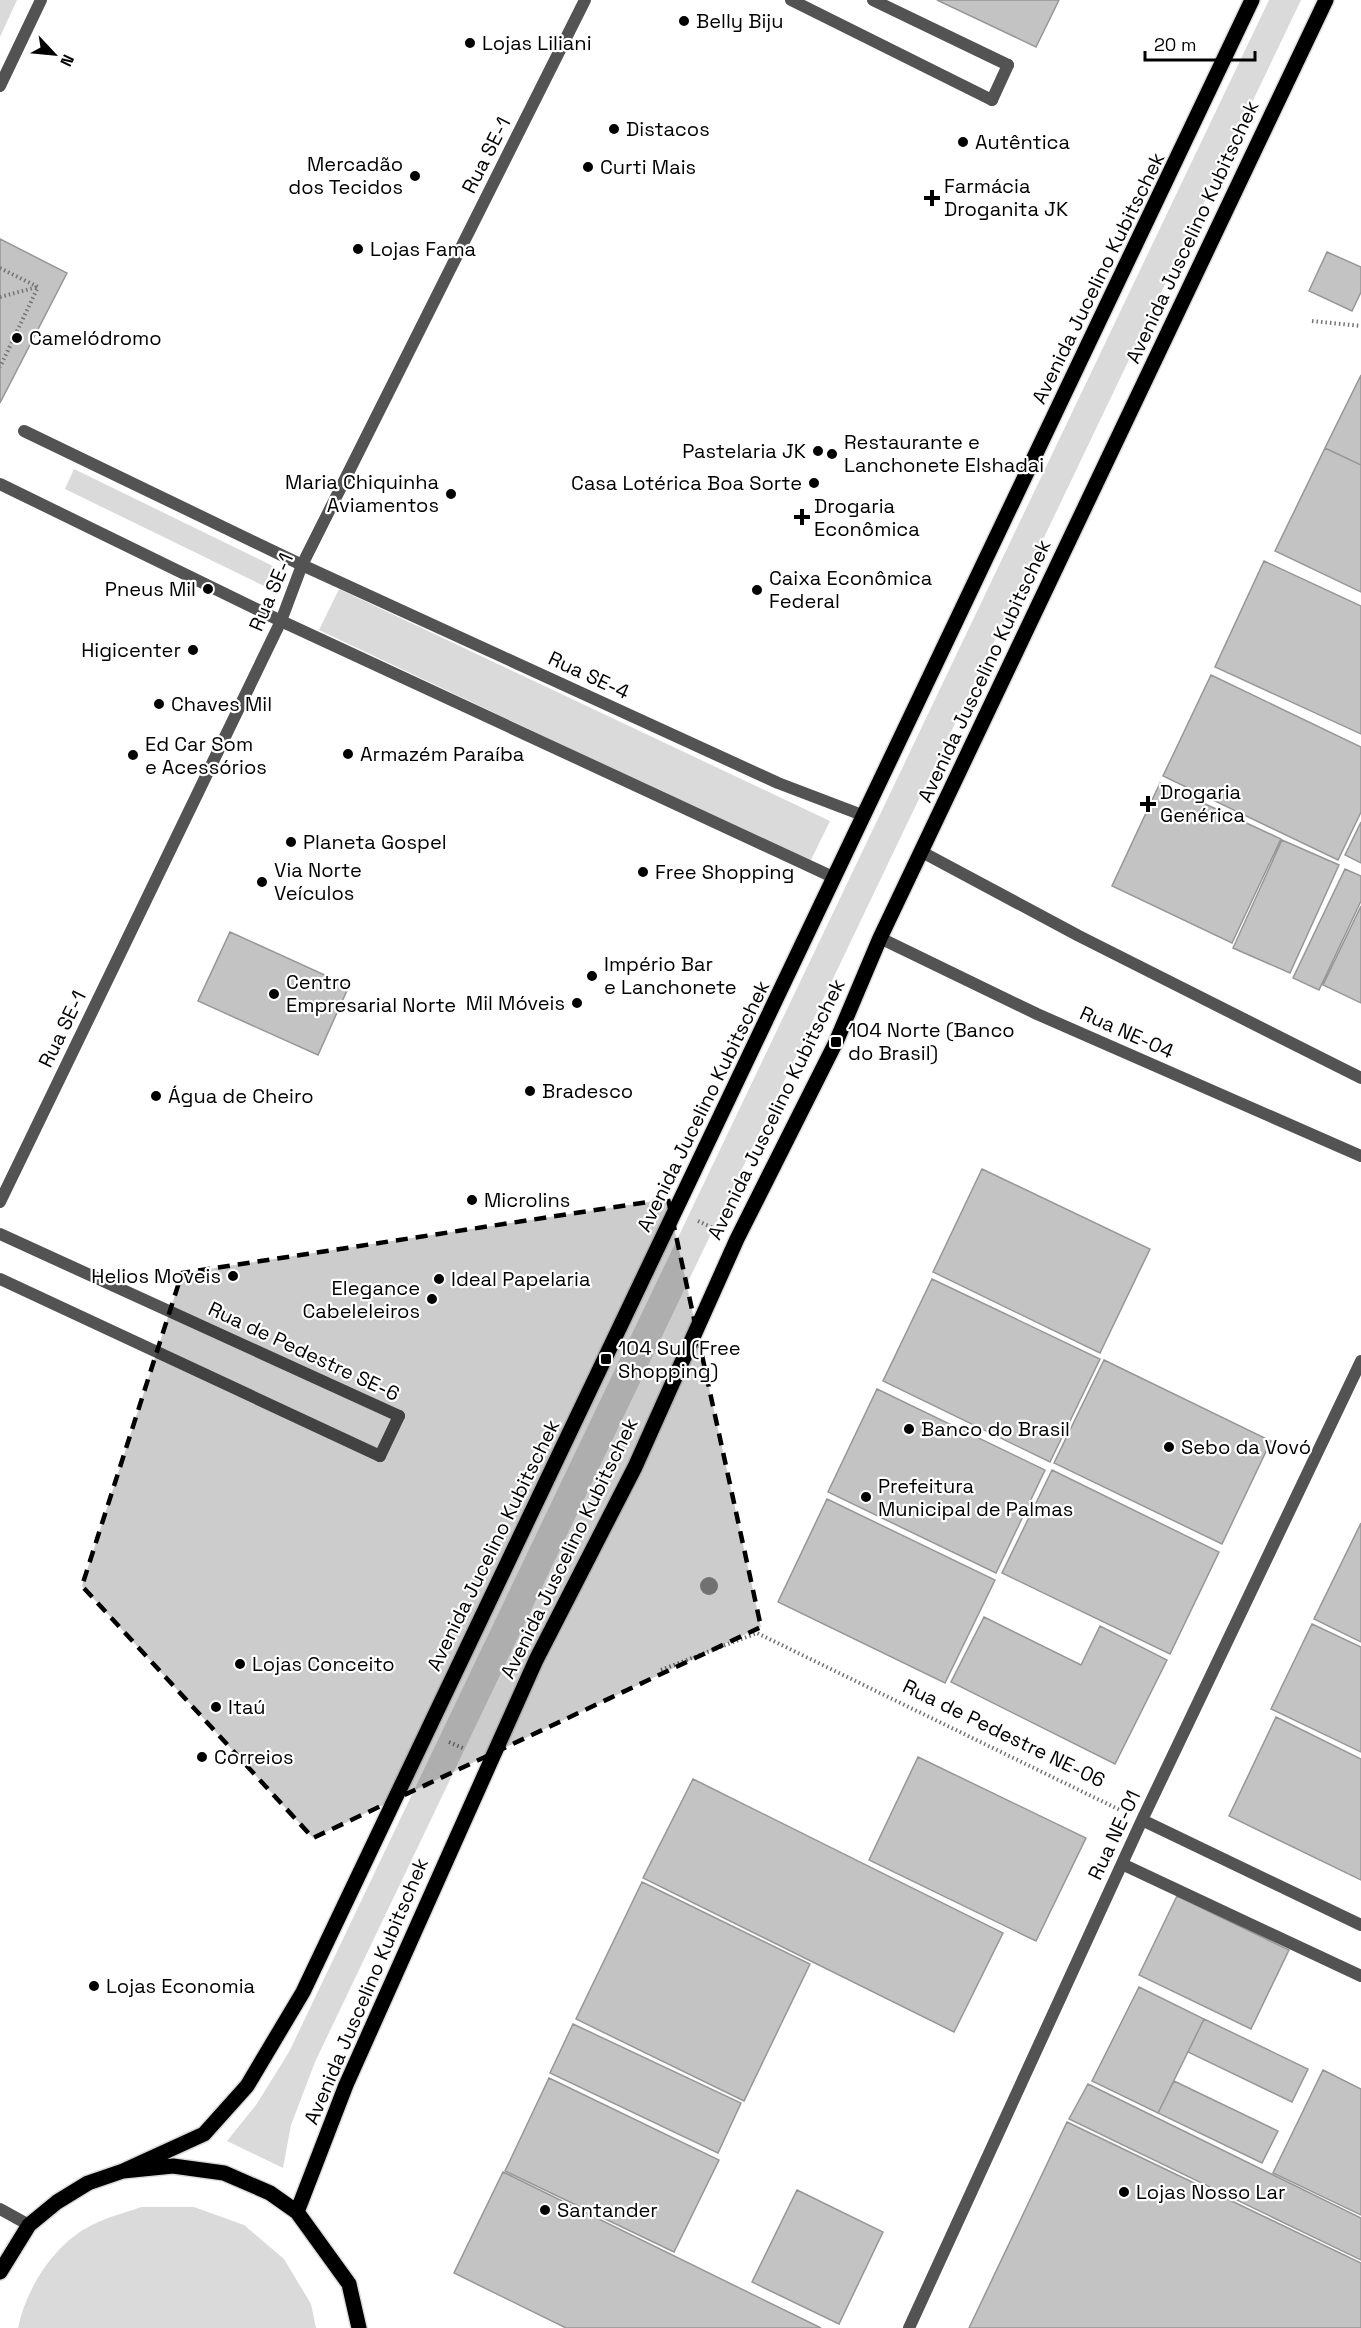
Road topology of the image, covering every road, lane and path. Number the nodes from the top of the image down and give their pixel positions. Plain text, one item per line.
1 (40, 0) edge
2 (585, 0) edge
3 (790, 0) edge
4 (873, 0) edge
5 (1252, 0) edge
6 (1326, 0) edge
7 (0, 86) edge
8 (0, 268) edge
9 (38, 287) junction
10 (0, 297) edge
11 (1312, 321) dead end
12 (1361, 326) edge
13 (0, 367) edge
14 (24, 431) dead end
15 (0, 484) edge
16 (302, 565) junction
17 (281, 621) junction
18 (862, 815) junction
19 (922, 852) junction
20 (835, 878) junction
21 (880, 938) junction
22 (1361, 1078) edge
23 (1361, 1156) edge
24 (0, 1202) edge
25 (0, 1233) edge
26 (0, 1280) edge
27 (1361, 1361) edge
28 (661, 1670) dead end
29 (1142, 1820) junction
30 (1122, 1864) junction
31 (1361, 1925) edge
32 (1361, 1976) edge
33 (123, 2171) junction
34 (0, 2209) edge
35 (297, 2212) junction
36 (29, 2225) junction
37 (0, 2272) edge
38 (359, 2328) edge
39 (909, 2328) edge

1 - 7 street
2 - 16 street, Rua SE-1
3 - 4 street
5 - 18 main road, Avenida Jucelino Kubitschek
6 - 19 main road, Avenida Juscelino Kubitschek
8 - 9 path
9 - 10 path
9 - 13 path
11 - 12 path
14 - 16 street, Rua SE-4
15 - 17 street
16 - 17 street, Rua SE-1
16 - 18 street, Rua SE-4
17 - 20 street
17 - 24 street, Rua SE-1
18 - 20 main road, Avenida Jucelino Kubitschek
19 - 21 main road, Avenida Juscelino Kubitschek
19 - 22 street
20 - 33 main road, Avenida Jucelino Kubitschek
21 - 23 street, Rua NE-04
21 - 35 main road, Avenida Juscelino Kubitschek
25 - 26 street, Rua de Pedestre SE-6
27 - 29 street, Rua NE-01
28 - 29 path, Rua de Pedestre NE-06
29 - 30 street, Rua NE-01
29 - 31 street
30 - 32 street
30 - 39 street, Rua NE-01
33 - 35 main road
33 - 36 main road
34 - 36 street
35 - 38 main road
36 - 37 main road

